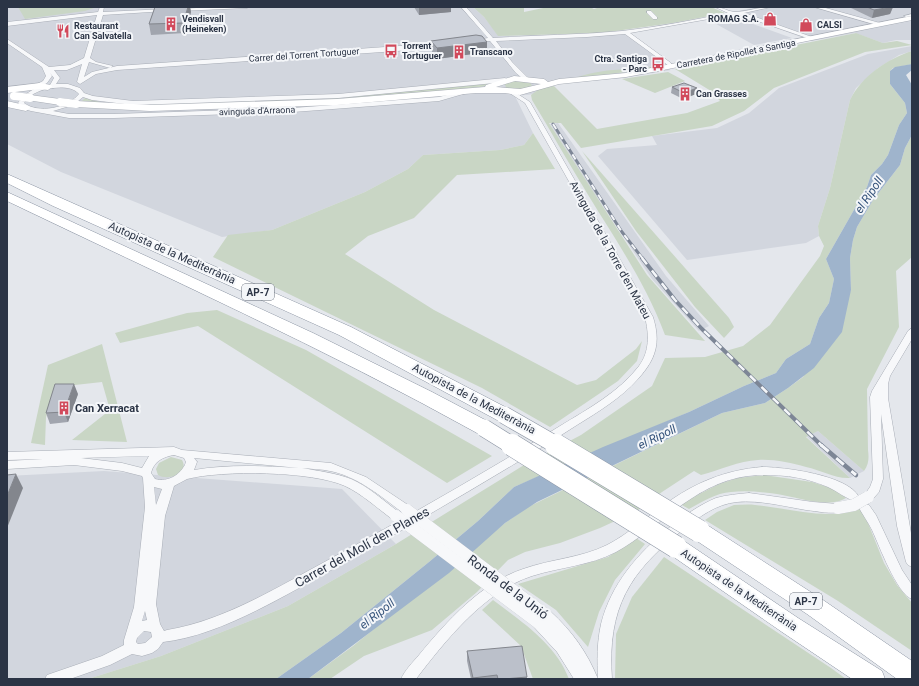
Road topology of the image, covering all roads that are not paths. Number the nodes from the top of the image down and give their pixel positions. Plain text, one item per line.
1 (233, 7) edge
2 (247, 7) edge
3 (463, 7) edge
4 (717, 7) edge
5 (768, 7) edge
6 (816, 7) edge
7 (102, 10) edge
8 (649, 12) dead end
9 (734, 14) junction
10 (910, 17) edge
11 (655, 18) dead end
12 (877, 23) dead end
13 (7, 25) edge
14 (626, 32) junction
15 (809, 37) dead end
16 (492, 39) junction
17 (798, 40) dead end
18 (7, 41) edge
19 (470, 41) edge
20 (477, 41) junction
21 (449, 44) edge
22 (496, 44) junction
23 (87, 59) junction
24 (669, 64) dead end
25 (513, 66) junction
26 (132, 67) junction
27 (44, 68) junction
28 (80, 82) junction
29 (506, 85) junction
30 (530, 85) junction
31 (35, 87) junction
32 (50, 87) junction
33 (476, 90) junction
34 (80, 92) junction
35 (9, 94) edge
36 (527, 102) junction
37 (7, 104) edge
38 (26, 108) junction
39 (36, 110) junction
40 (7, 178) edge
41 (7, 196) edge
42 (912, 331) edge
43 (886, 375) junction
44 (555, 434) joint
45 (169, 452) junction
46 (184, 453) junction
47 (7, 456) edge
48 (7, 465) edge
49 (147, 476) junction
50 (184, 476) junction
51 (170, 483) junction
52 (854, 496) dead end
53 (867, 502) junction
54 (912, 562) edge
55 (912, 594) edge
56 (541, 619) junction
57 (790, 625) junction
58 (156, 631) junction
59 (132, 634) junction
60 (132, 647) junction
61 (912, 675) edge
62 (52, 679) edge
63 (408, 679) edge
64 (581, 679) edge
65 (592, 679) edge
66 (605, 679) edge
67 (855, 679) edge
68 (873, 679) edge

1 - 2 street
1 - 7 street
3 - 16 street
4 - 9 street
5 - 9 street
6 - 12 street
7 - 13 street
7 - 23 street
8 - 11 street
9 - 14 street
9 - 15 street
9 - 17 street
10 - 30 main road, Carretera de Ripollet a Santiga
14 - 16 street
14 - 24 street
16 - 20 street
16 - 22 street
18 - 27 street
19 - 20 street
20 - 22 street
21 - 26 street, Carrer del Torrent Tortuguer
22 - 25 street
23 - 26 street, Carrer del Torrent Tortuguer
23 - 27 street
23 - 28 street
25 - 29 street
25 - 30 street
26 - 28 street, Carrer del Torrent Tortuguer
27 - 31 street
27 - 32 street
28 - 34 street
29 - 30 main road
29 - 30 main road
29 - 33 main road
29 - 34 street, avinguda d'Arraona
29 - 36 street, Avinguda de la Torre d'en Mateu
30 - 36 street
31 - 32 main road
31 - 35 main road
32 - 34 street, avinguda d'Arraona
32 - 38 street
33 - 35 main road, bridge
33 - 39 street, avinguda d'Arraona
34 - 39 street
36 - 44 street, Avinguda de la Torre d'en Mateu
37 - 38 main road
38 - 39 street, avinguda d'Arraona
40 - 61 highway, Autopista de la Mediterrània / AP-7, bridge
41 - 57 highway, Autopista de la Mediterrània / AP-7, bridge
42 - 43 street
43 - 53 street
43 - 54 street
44 - 58 street, Carrer del Molí den Planes
45 - 46 street
45 - 47 street
45 - 49 street
46 - 50 street
46 - 56 street, Ronda de la Unió, bridge
48 - 49 street
49 - 51 street
49 - 59 street
50 - 51 street
50 - 56 street, Ronda de la Unió, bridge
51 - 58 street
52 - 63 street
53 - 55 street
53 - 66 street, bridge
56 - 64 street, Ronda de la Unió
56 - 65 street, Ronda de la Unió
57 - 67 highway
57 - 68 highway, Autopista de la Mediterrània / AP-7
58 - 59 street
58 - 60 street
59 - 60 street
60 - 62 street

